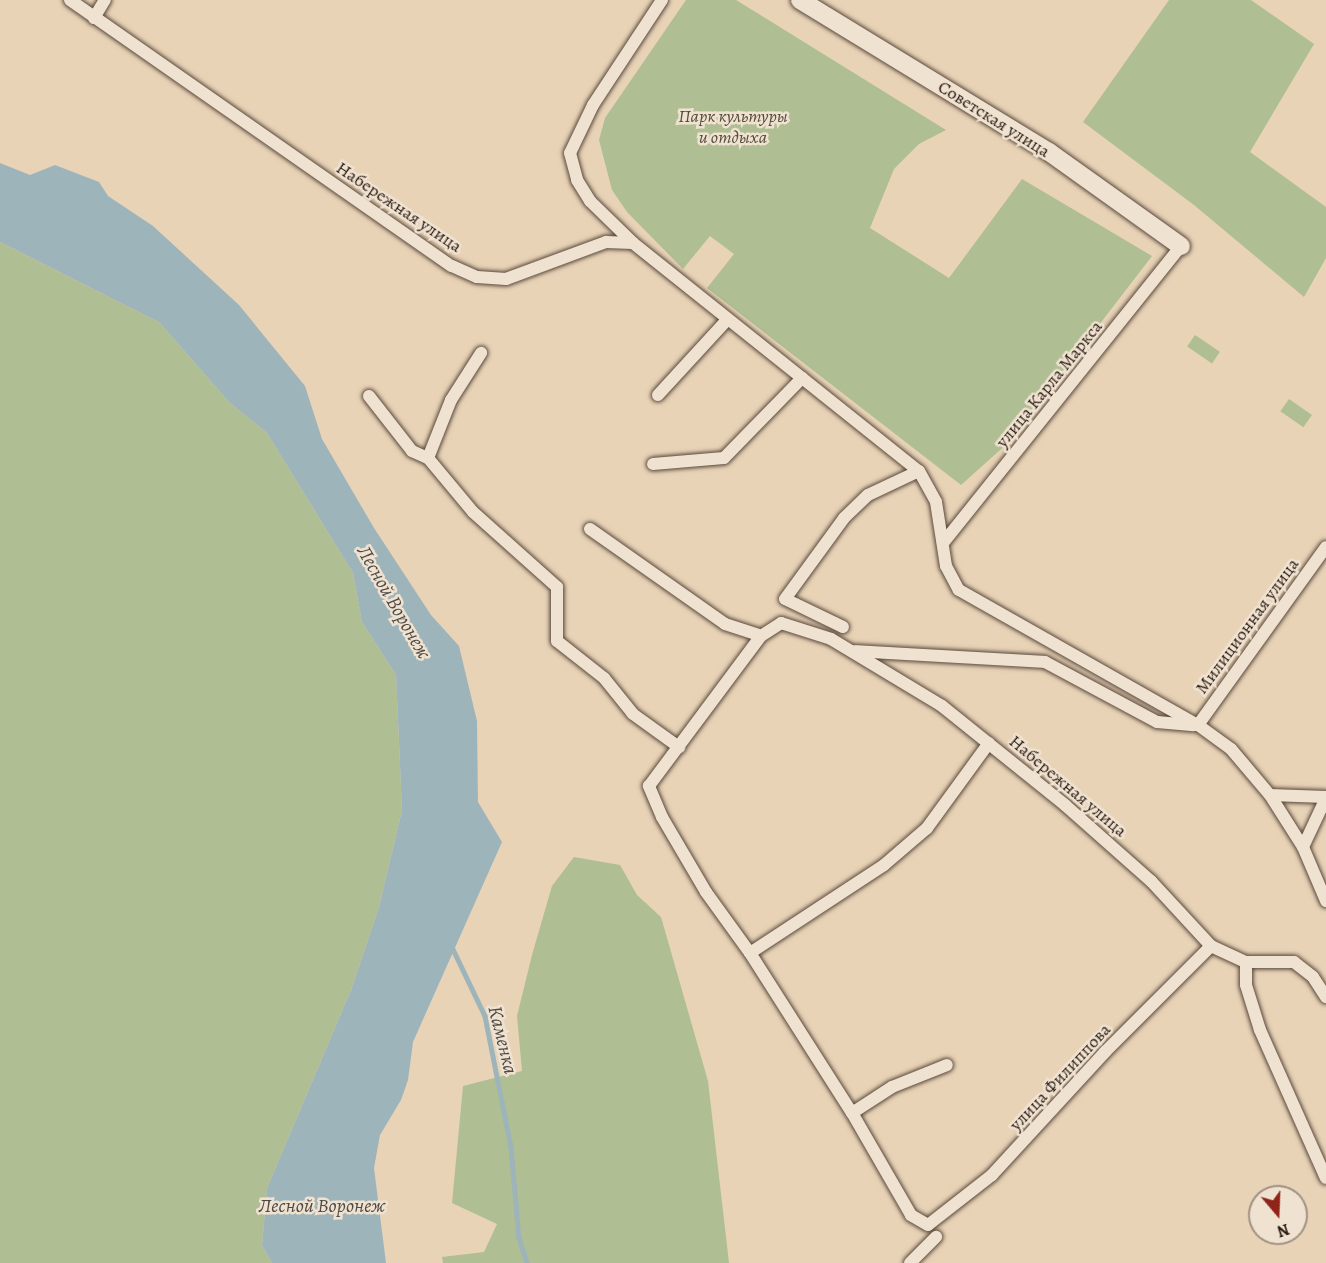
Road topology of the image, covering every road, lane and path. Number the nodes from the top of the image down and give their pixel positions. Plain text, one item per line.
1 (70, 0) edge
2 (105, 0) edge
3 (662, 0) edge
4 (800, 0) edge
5 (94, 18) junction
6 (633, 243) junction
7 (1181, 246) joint
8 (728, 319) junction
9 (481, 353) dead end
10 (802, 378) junction
11 (658, 395) dead end
12 (369, 396) dead end
13 (428, 458) junction
14 (653, 464) dead end
15 (919, 471) junction
16 (590, 529) dead end
17 (944, 543) junction
18 (1326, 547) edge
19 (843, 627) dead end
20 (761, 636) junction
21 (852, 651) junction
22 (1198, 725) junction
23 (989, 743) junction
24 (679, 747) junction
25 (1270, 795) junction
26 (1326, 798) edge
27 (1303, 847) junction
28 (1326, 901) edge
29 (1211, 946) junction
30 (750, 953) junction
31 (1246, 963) junction
32 (1326, 997) edge
33 (947, 1065) dead end
34 (852, 1113) junction
35 (1326, 1178) edge
36 (936, 1237) dead end
37 (910, 1263) edge

1 - 5 street, Набережная улица
2 - 5 street
3 - 6 street
4 - 7 main road, Советская улица
5 - 6 street, Набережная улица
6 - 8 street
7 - 17 street, улица Карла Маркса
8 - 10 street
8 - 11 street
9 - 13 street
10 - 14 street
10 - 15 street
12 - 13 street
13 - 24 street
15 - 17 street
15 - 19 street
16 - 20 street
17 - 22 street
18 - 22 street, Милиционная улица
20 - 21 street, Набережная улица
20 - 24 street
21 - 22 street, Набережная улица
21 - 23 street, Набережная улица
22 - 25 street
23 - 29 street, Набережная улица
23 - 30 street
24 - 30 street
25 - 26 street
25 - 27 street
26 - 27 street
27 - 28 street
29 - 31 street, Набережная улица
29 - 34 street, улица Филиппова
30 - 34 street
31 - 32 street, Набережная улица
31 - 35 street
33 - 34 street
36 - 37 street

